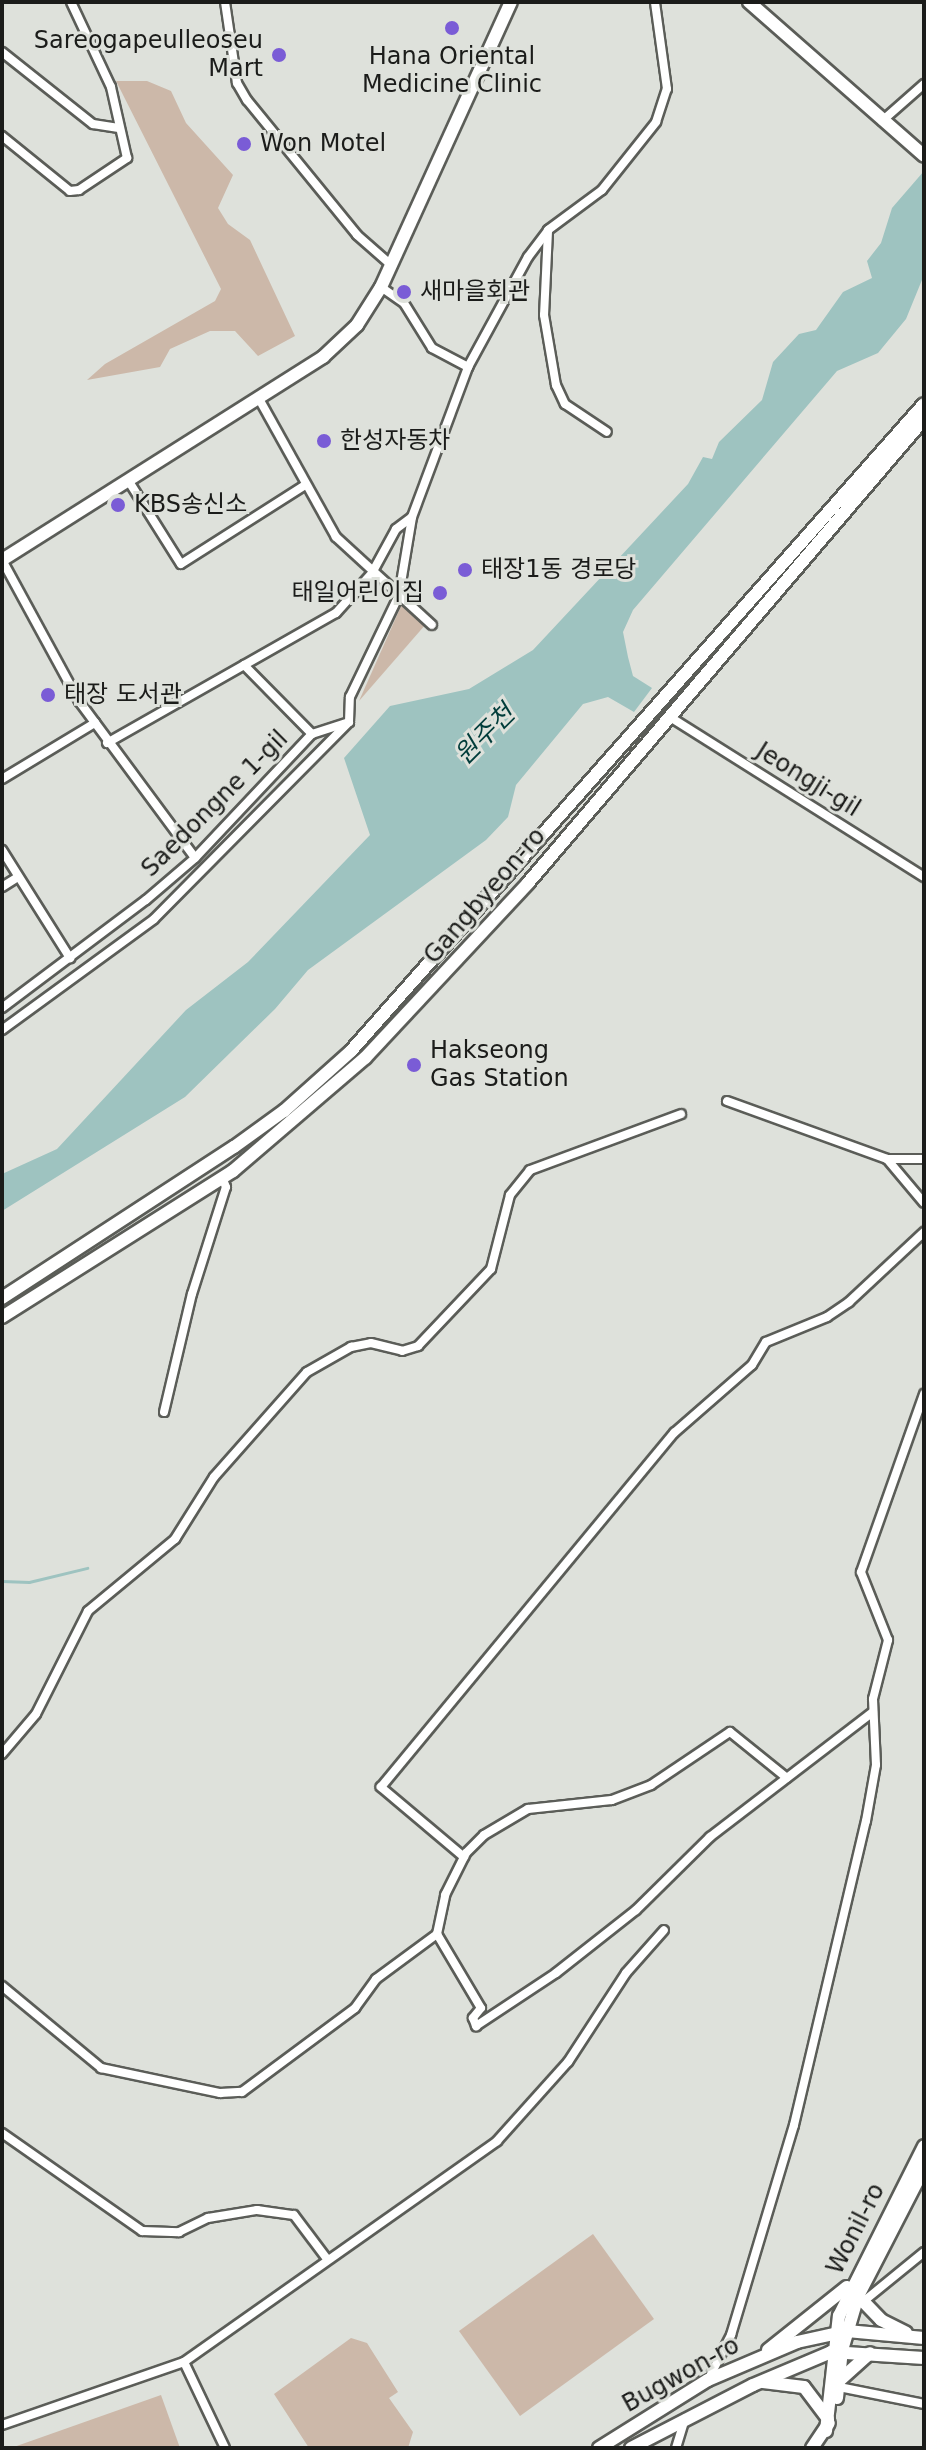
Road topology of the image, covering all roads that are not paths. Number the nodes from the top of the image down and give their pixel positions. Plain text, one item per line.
1 (71, 2) edge
2 (225, 2) edge
3 (511, 2) edge
4 (655, 2) edge
5 (749, 2) edge
6 (2, 52) edge
7 (924, 84) edge
8 (882, 121) junction
9 (119, 128) junction
10 (2, 136) edge
11 (924, 156) edge
12 (548, 230) junction
13 (390, 264) junction
14 (381, 287) junction
15 (468, 367) junction
16 (258, 397) junction
17 (924, 404) edge
18 (924, 419) edge
19 (607, 432) dead end
20 (128, 480) junction
21 (305, 485) junction
22 (412, 517) junction
23 (2, 560) edge
24 (372, 573) junction
25 (399, 595) junction
26 (432, 625) dead end
27 (244, 665) junction
28 (657, 708) junction
29 (670, 717) junction
30 (349, 722) junction
31 (95, 723) junction
32 (312, 734) junction
33 (107, 743) junction
34 (2, 779) edge
35 (2, 850) edge
36 (195, 858) junction
37 (18, 877) junction
38 (924, 877) edge
39 (2, 887) edge
40 (70, 958) junction
41 (2, 1008) edge
42 (2, 1030) edge
43 (727, 1101) dead end
44 (681, 1114) dead end
45 (887, 1159) junction
46 (924, 1159) edge
47 (222, 1177) junction
48 (924, 1203) edge
49 (924, 1232) edge
50 (2, 1298) edge
51 (2, 1317) edge
52 (924, 1394) edge
53 (164, 1412) dead end
54 (873, 1712) junction
55 (2, 1754) edge
56 (787, 1778) junction
57 (464, 1857) junction
58 (664, 1930) dead end
59 (437, 1934) junction
60 (2, 1986) edge
61 (2, 2133) edge
62 (924, 2146) edge
63 (924, 2168) edge
64 (924, 2252) edge
65 (327, 2259) junction
66 (852, 2282) junction
67 (861, 2298) junction
68 (840, 2333) junction
69 (920, 2337) edge
70 (837, 2351) junction
71 (873, 2352) junction
72 (763, 2355) junction
73 (924, 2358) edge
74 (184, 2362) junction
75 (708, 2380) junction
76 (760, 2381) junction
77 (840, 2383) junction
78 (924, 2404) edge
79 (685, 2417) junction
80 (2, 2425) edge
81 (827, 2427) junction
82 (225, 2448) edge
83 (599, 2448) edge
84 (631, 2448) edge
85 (676, 2448) edge
86 (812, 2448) edge

1 - 9 street
2 - 13 street
3 - 13 street
4 - 12 street
5 - 8 street
6 - 9 street
7 - 8 street
8 - 11 street
9 - 10 street
12 - 15 street
12 - 19 street
13 - 14 street
14 - 15 street
14 - 16 street
15 - 22 street
16 - 20 street
16 - 21 street
17 - 28 street, Gangbyeon-ro
18 - 29 street, Gangbyeon-ro
20 - 21 street
20 - 23 street
21 - 24 street
22 - 24 street
22 - 25 street
23 - 31 street
24 - 25 street
24 - 27 street
25 - 26 street
25 - 30 street
27 - 32 street
27 - 33 street
28 - 29 street
28 - 50 street, Gangbyeon-ro
29 - 38 street, Jeongji-gil
29 - 47 street, Gangbyeon-ro
30 - 32 street, Saedongne 1-gil
30 - 42 street
31 - 33 street
31 - 34 street
32 - 36 street, Saedongne 1-gil
33 - 36 street
35 - 37 street
36 - 40 street, Saedongne 1-gil
37 - 39 street
37 - 40 street
40 - 41 street, Saedongne 1-gil
43 - 45 street
44 - 55 street
45 - 46 street
45 - 48 street
47 - 51 street, Gangbyeon-ro
47 - 53 street
49 - 57 street
52 - 54 street
54 - 56 street
54 - 75 street
56 - 57 street
56 - 59 street
57 - 59 street
58 - 65 street
59 - 60 street
61 - 65 street
62 - 66 street, Wonil-ro
63 - 67 street, Wonil-ro
64 - 67 street
65 - 74 street
66 - 68 street, Wonil-ro
66 - 72 street
67 - 68 street, Wonil-ro
67 - 69 street
68 - 69 street, Bugwon-ro
68 - 70 street
68 - 72 street, Bugwon-ro
70 - 71 street, Bugwon-ro
70 - 76 street, Bugwon-ro
70 - 77 street
70 - 81 street
71 - 73 street, Bugwon-ro
71 - 77 street
72 - 75 street, Bugwon-ro
74 - 80 street
74 - 82 street
75 - 83 street, Bugwon-ro
76 - 79 street, Bugwon-ro
76 - 81 street
77 - 78 street
77 - 81 street
79 - 84 street, Bugwon-ro
79 - 85 street
81 - 86 street

